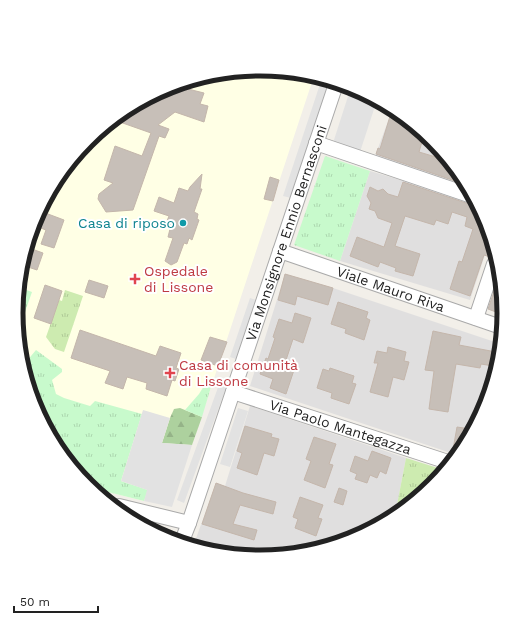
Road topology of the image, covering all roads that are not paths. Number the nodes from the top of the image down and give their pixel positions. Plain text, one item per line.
1 (334, 88) edge
2 (316, 143) junction
3 (465, 194) edge
4 (280, 251) junction
5 (492, 269) edge
6 (476, 318) junction
7 (496, 325) edge
8 (233, 392) junction
9 (445, 461) edge
10 (124, 507) edge
11 (189, 523) junction
12 (184, 537) edge

1 - 2 street, Via Monsignore Ennio Bernasconi
2 - 3 street
2 - 4 street, Via Monsignore Ennio Bernasconi
4 - 6 street, Viale Mauro Riva
4 - 8 street, Via Monsignore Ennio Bernasconi
5 - 6 street
6 - 7 street, Viale Mauro Riva
8 - 9 street, Via Paolo Mantegazza
8 - 11 street, Via Monsignore Ennio Bernasconi
10 - 11 street
11 - 12 street, Via Monsignore Ennio Bernasconi

